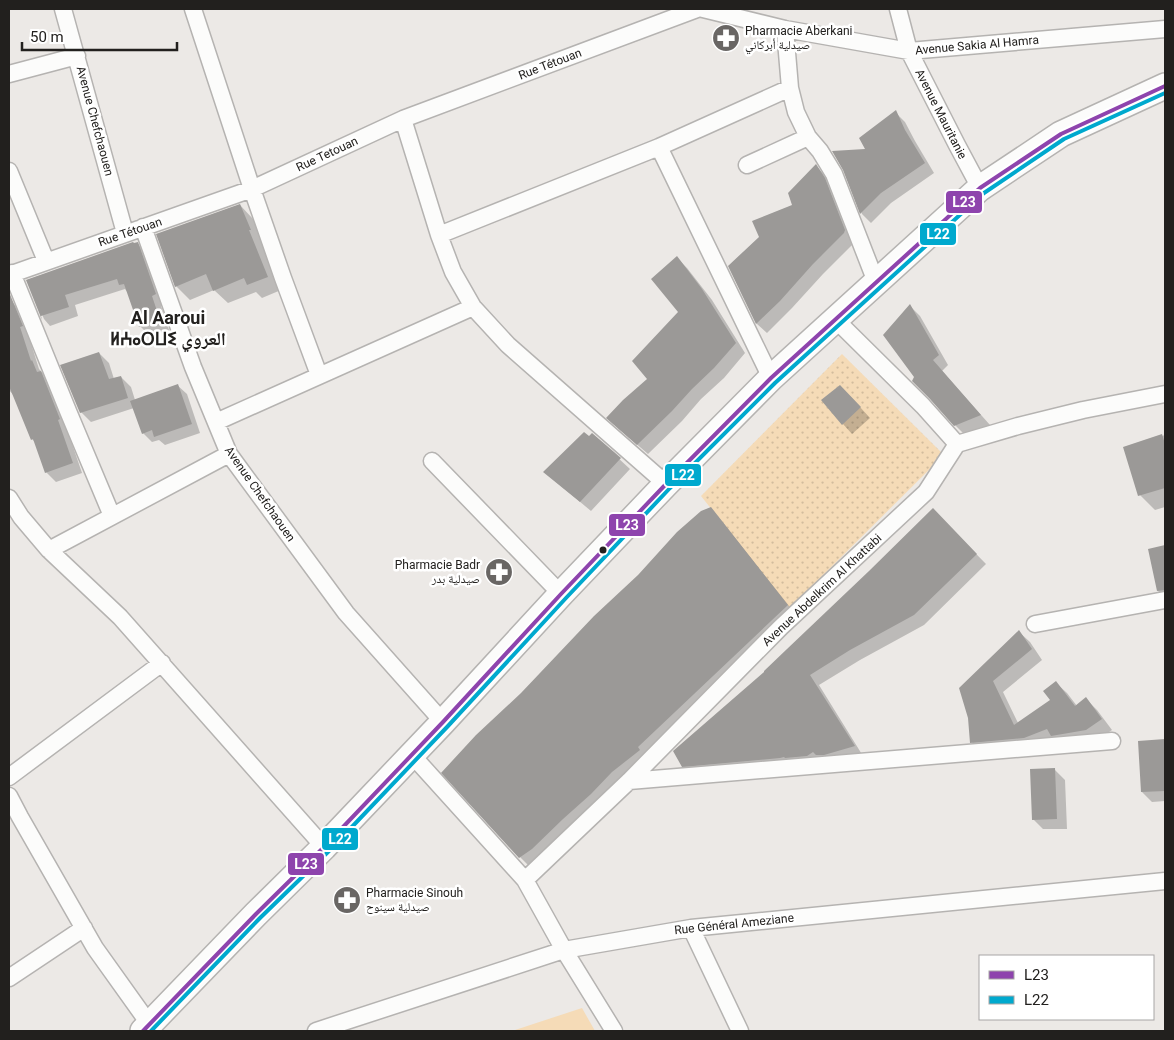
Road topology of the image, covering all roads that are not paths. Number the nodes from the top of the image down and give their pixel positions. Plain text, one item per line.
1 (63, 9) edge
2 (193, 9) edge
3 (697, 9) edge
4 (703, 9) edge
5 (898, 9) edge
6 (726, 11) edge
7 (785, 29) junction
8 (1165, 29) edge
9 (909, 51) junction
10 (77, 56) junction
11 (9, 74) edge
12 (1165, 86) edge
13 (790, 88) junction
14 (403, 119) junction
15 (808, 137) junction
16 (659, 147) junction
17 (747, 165) dead end
18 (9, 171) edge
19 (980, 188) junction
20 (252, 189) junction
21 (143, 227) junction
22 (125, 233) junction
23 (439, 235) junction
24 (46, 261) junction
25 (10, 274) edge
26 (876, 282) junction
27 (473, 306) junction
28 (835, 319) junction
29 (319, 374) junction
30 (771, 378) junction
31 (1165, 394) edge
32 (216, 422) junction
33 (957, 444) junction
34 (229, 454) junction
35 (432, 461) dead end
36 (666, 484) junction
37 (9, 498) edge
38 (112, 516) junction
39 (49, 550) junction
40 (561, 594) junction
41 (1165, 600) edge
42 (1035, 624) dead end
43 (162, 663) junction
44 (443, 722) junction
45 (1112, 741) dead end
46 (412, 755) junction
47 (9, 777) edge
48 (629, 781) junction
49 (9, 796) edge
50 (14, 821) edge
51 (324, 846) junction
52 (525, 880) junction
53 (1165, 881) edge
54 (84, 928) junction
55 (691, 928) junction
56 (564, 950) junction
57 (9, 978) edge
58 (146, 1028) edge
59 (316, 1031) edge
60 (614, 1031) edge
61 (740, 1031) edge

1 - 10 street, Avenue Chefchaouen
2 - 20 street
3 - 14 street, Rue Tétouan
4 - 6 street, Avenue Sakia Al Hamra
5 - 9 street, Avenue Mauritanie
6 - 7 street, Avenue Sakia Al Hamra
7 - 9 street, Avenue Sakia Al Hamra
7 - 13 street
8 - 9 street, Avenue Sakia Al Hamra
9 - 19 street, Avenue Mauritanie
10 - 11 street
10 - 22 street, Avenue Chefchaouen
12 - 19 main road
13 - 15 street
13 - 16 street
14 - 20 street, Rue Tetouan
14 - 23 street
15 - 17 street
15 - 26 street
16 - 23 street
16 - 30 street
18 - 24 street
19 - 26 main road
20 - 21 street, Rue Tétouan
20 - 29 street
21 - 22 street, Rue Tétouan
21 - 32 street, Avenue Chefchaouen
22 - 24 street, Rue Tétouan
23 - 27 street
24 - 25 street, Rue Tétouan
25 - 38 street
26 - 28 main road
27 - 29 street
27 - 36 street
28 - 30 main road
28 - 33 street
29 - 32 street
30 - 36 main road
31 - 33 street
32 - 34 street, Avenue Chefchaouen
33 - 48 street, Avenue Abdelkrim Al Khattabi
34 - 38 street
34 - 44 street, Avenue Chefchaouen
35 - 40 street
36 - 40 main road
37 - 39 street
38 - 39 street
39 - 43 street
40 - 44 main road
41 - 42 street
43 - 47 street
43 - 51 street
44 - 46 main road
45 - 48 street
46 - 51 main road
46 - 52 street
48 - 52 street, Avenue Abdelkrim Al Khattabi
49 - 50 street
50 - 54 street
51 - 58 main road
52 - 56 street
53 - 55 street, Rue Général Ameziane
54 - 57 street
54 - 58 street
55 - 56 street, Rue Général Ameziane
55 - 61 street
56 - 59 street, Rue Général Ameziane
56 - 60 street

